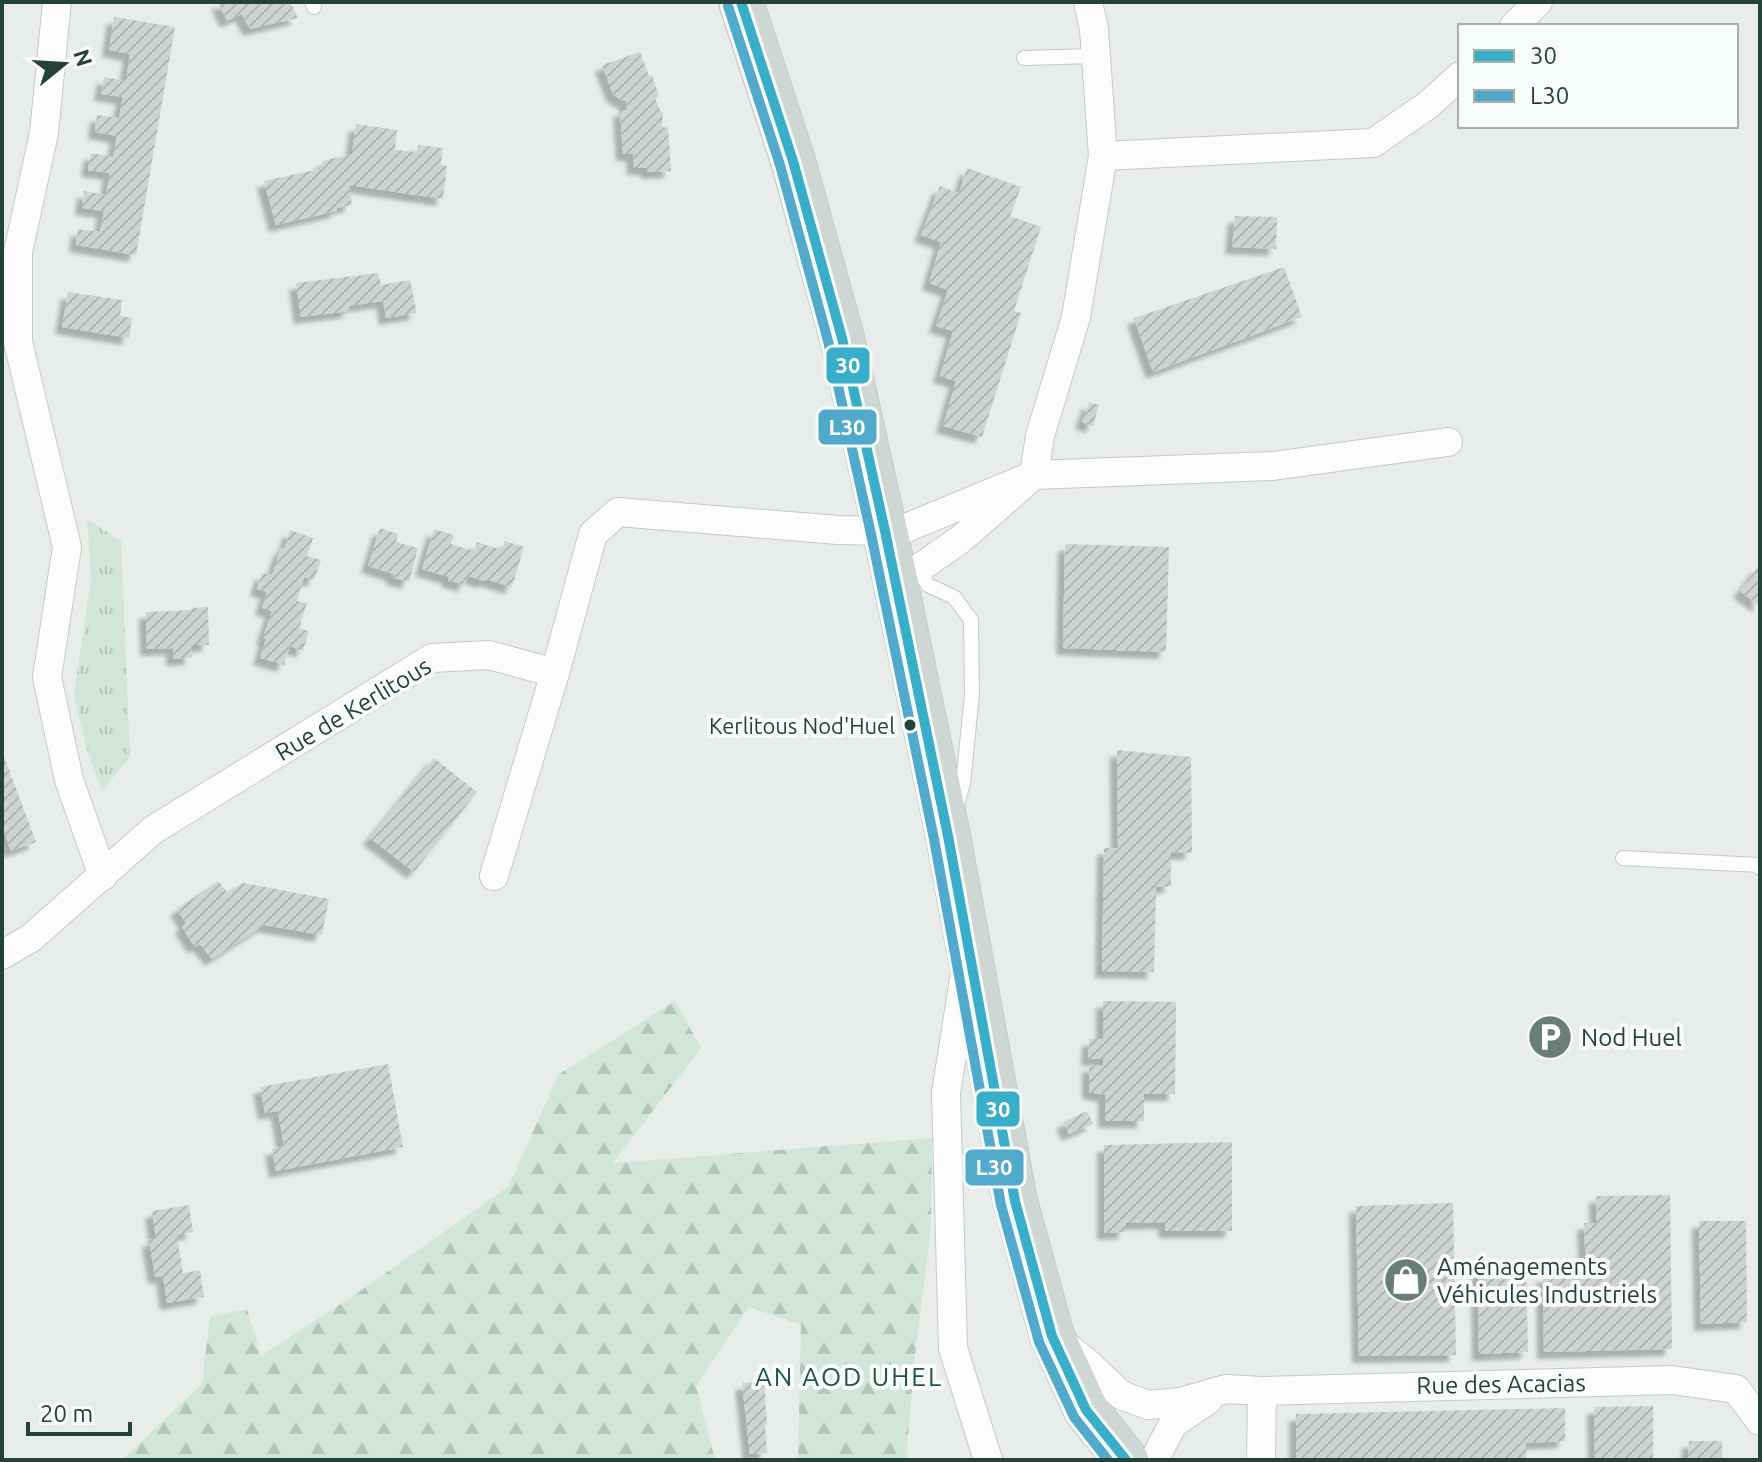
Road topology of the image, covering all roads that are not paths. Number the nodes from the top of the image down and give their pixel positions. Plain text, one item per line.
1 (57, 2) edge
2 (741, 2) edge
3 (1088, 2) edge
4 (1538, 2) edge
5 (1516, 24) edge
6 (1096, 56) junction
7 (1024, 58) dead end
8 (1458, 78) edge
9 (1103, 156) junction
10 (1448, 442) dead end
11 (1034, 475) junction
12 (885, 531) junction
13 (906, 573) junction
14 (555, 673) junction
15 (948, 836) junction
16 (1623, 858) dead end
17 (1760, 868) edge
18 (103, 876) junction
19 (494, 876) dead end
20 (969, 951) junction
21 (2, 955) edge
22 (1052, 1336) junction
23 (1226, 1389) junction
24 (1262, 1391) junction
25 (1760, 1421) edge
26 (988, 1460) edge
27 (1126, 1460) edge
28 (1154, 1460) edge
29 (1261, 1460) edge

1 - 18 street
2 - 12 main road
3 - 6 street
4 - 5 street
6 - 7 lane
6 - 9 street
8 - 9 street
9 - 11 street
10 - 11 street
11 - 12 street
11 - 13 street
12 - 13 main road
12 - 14 street
13 - 15 main road
13 - 15 lane
14 - 18 street, Rue de Kerlitous
14 - 19 street
15 - 20 main road
16 - 17 lane
18 - 21 street, Rue de Kerlitous
20 - 22 main road
20 - 26 street
22 - 23 street, Rue des Acacias
22 - 27 main road
23 - 24 street, Rue des Acacias
23 - 28 street
24 - 25 street, Rue des Acacias
24 - 29 street

